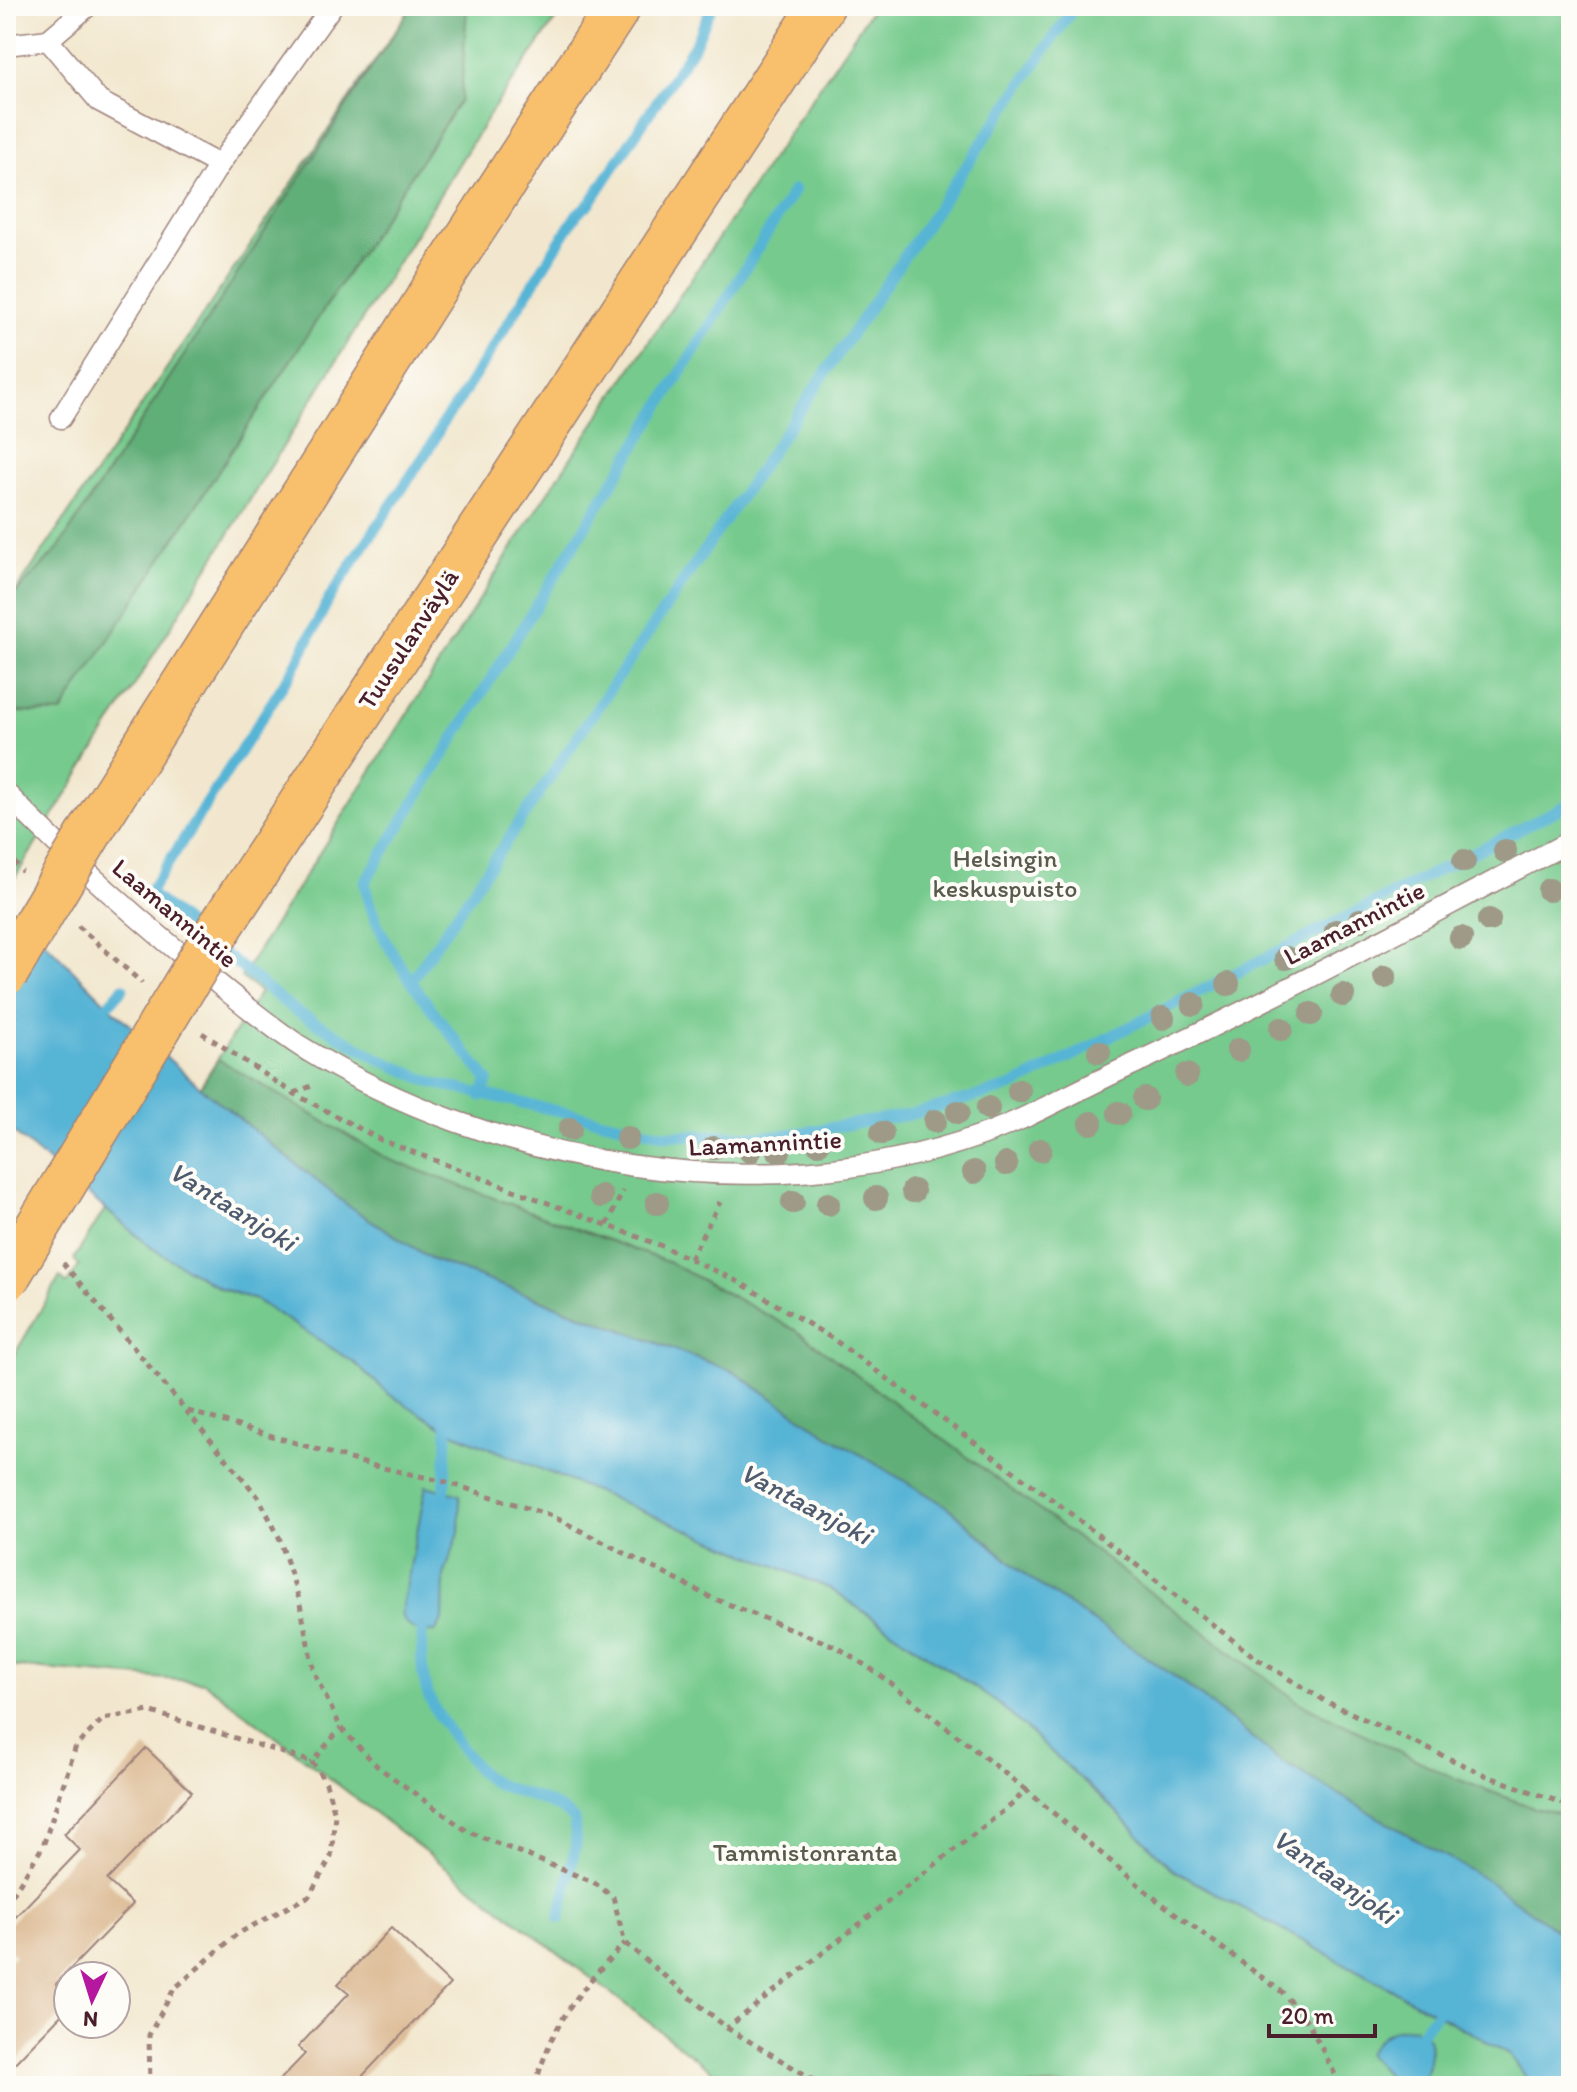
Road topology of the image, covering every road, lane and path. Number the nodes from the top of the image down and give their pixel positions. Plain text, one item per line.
1 (88, 6) edge
2 (332, 6) edge
3 (619, 6) edge
4 (822, 6) edge
5 (48, 40) junction
6 (6, 45) edge
7 (219, 165) junction
8 (61, 418) dead end
9 (6, 793) edge
10 (1571, 841) edge
11 (6, 852) edge
12 (25, 875) dead end
13 (70, 918) dead end
14 (6, 973) edge
15 (153, 993) dead end
16 (189, 1025) dead end
17 (633, 1168) junction
18 (730, 1174) junction
19 (607, 1225) junction
20 (57, 1256) dead end
21 (690, 1259) junction
22 (6, 1279) edge
23 (188, 1411) junction
24 (341, 1728) junction
25 (312, 1762) junction
26 (1025, 1789) junction
27 (1571, 1806) edge
28 (6, 1905) edge
29 (625, 1943) junction
30 (727, 2028) junction
31 (150, 2086) edge
32 (535, 2086) edge
33 (824, 2086) edge
34 (1341, 2086) edge

1 - 5 lane
2 - 7 lane
3 - 14 highway, bridge
4 - 22 highway, Tuusulanväylä, bridge
5 - 6 lane
5 - 7 lane
7 - 8 lane
9 - 17 lane, Laamannintie
10 - 18 lane, Laamannintie
11 - 12 path
13 - 15 path
16 - 19 path
17 - 18 lane, Laamannintie
17 - 19 path
18 - 21 path
19 - 21 path
20 - 23 path
21 - 27 path
23 - 24 path
23 - 26 path
24 - 25 path
24 - 29 path
25 - 28 path
25 - 31 path
26 - 30 path
26 - 34 path
29 - 30 path
29 - 32 path
30 - 33 path

